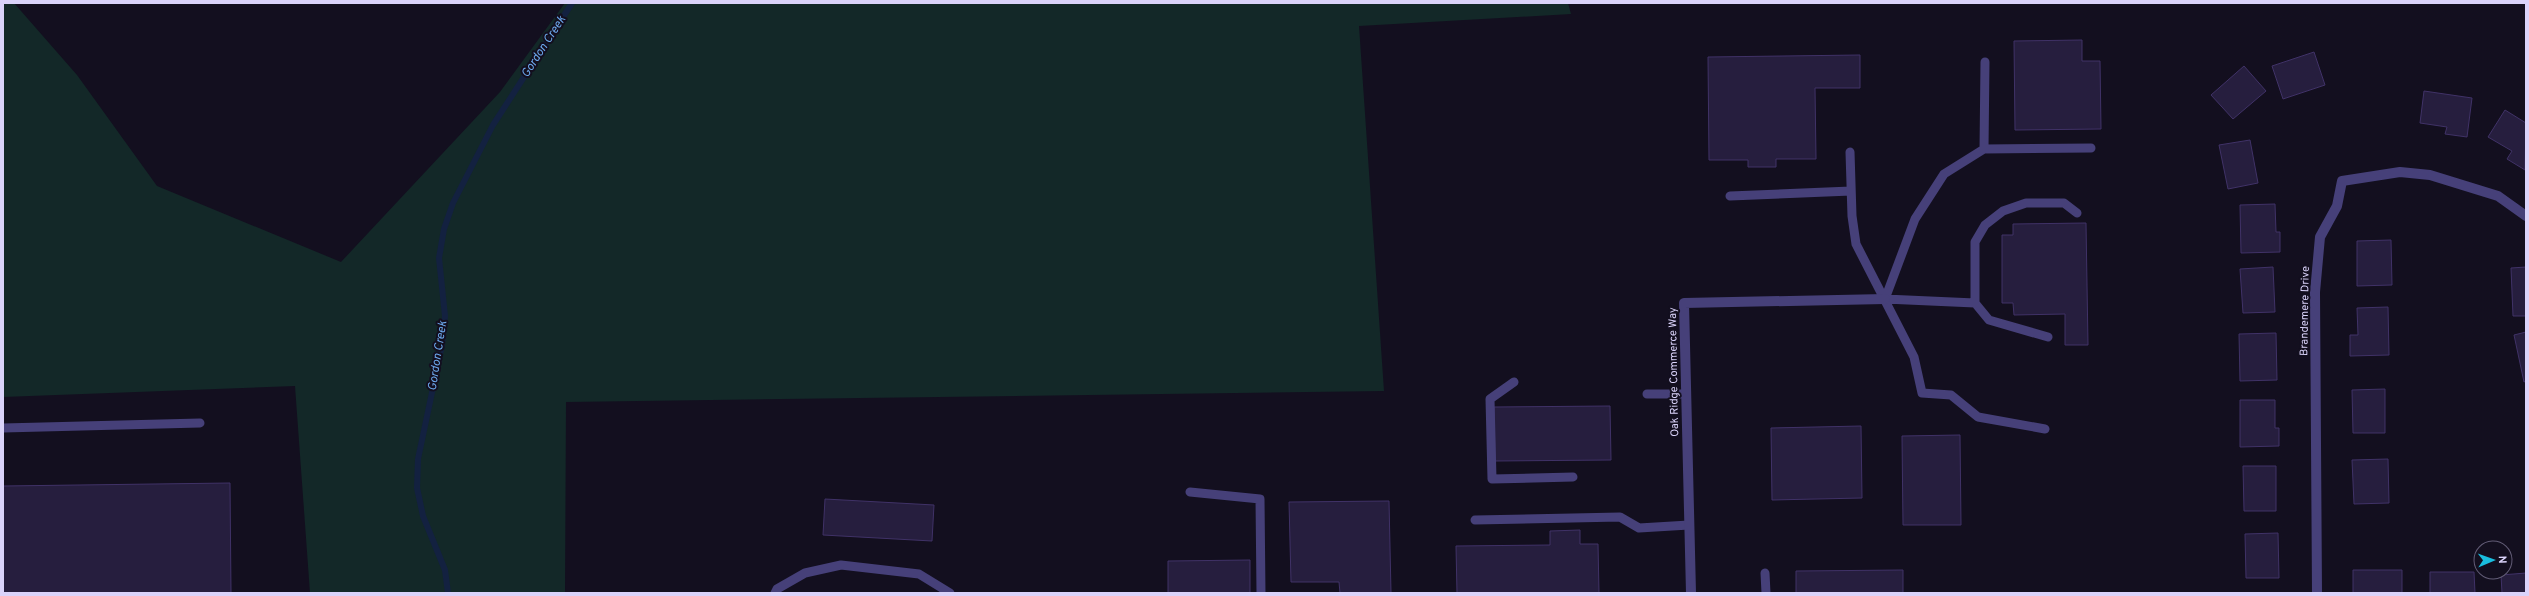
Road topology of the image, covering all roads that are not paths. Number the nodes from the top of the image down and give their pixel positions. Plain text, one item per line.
1 (1985, 62) dead end
2 (2091, 148) dead end
3 (1984, 149) junction
4 (1850, 152) dead end
5 (1851, 191) junction
6 (1730, 196) dead end
7 (2077, 213) dead end
8 (2526, 216) edge
9 (1885, 299) junction
10 (1975, 303) junction
11 (2048, 337) dead end
12 (1514, 382) dead end
13 (1647, 394) dead end
14 (1686, 394) junction
15 (200, 423) dead end
16 (3, 428) edge
17 (2045, 429) dead end
18 (1573, 477) dead end
19 (1190, 492) dead end
20 (1475, 520) dead end
21 (1689, 525) junction
22 (1765, 573) dead end
23 (775, 593) edge
24 (950, 593) edge
25 (1260, 593) edge
26 (1691, 593) edge
27 (1766, 593) edge
28 (2317, 593) edge

1 - 3 lane
2 - 3 lane
3 - 9 lane
4 - 5 lane
5 - 6 lane
5 - 9 lane
7 - 10 lane
8 - 28 street, Brandemere Drive
9 - 10 lane
9 - 14 street, Oak Ridge Commerce Way
9 - 17 lane
10 - 11 lane
12 - 18 lane
13 - 14 lane
14 - 21 street, Oak Ridge Commerce Way
15 - 16 lane
19 - 25 lane
20 - 21 lane
21 - 26 street, Oak Ridge Commerce Way
22 - 27 lane
23 - 24 lane

